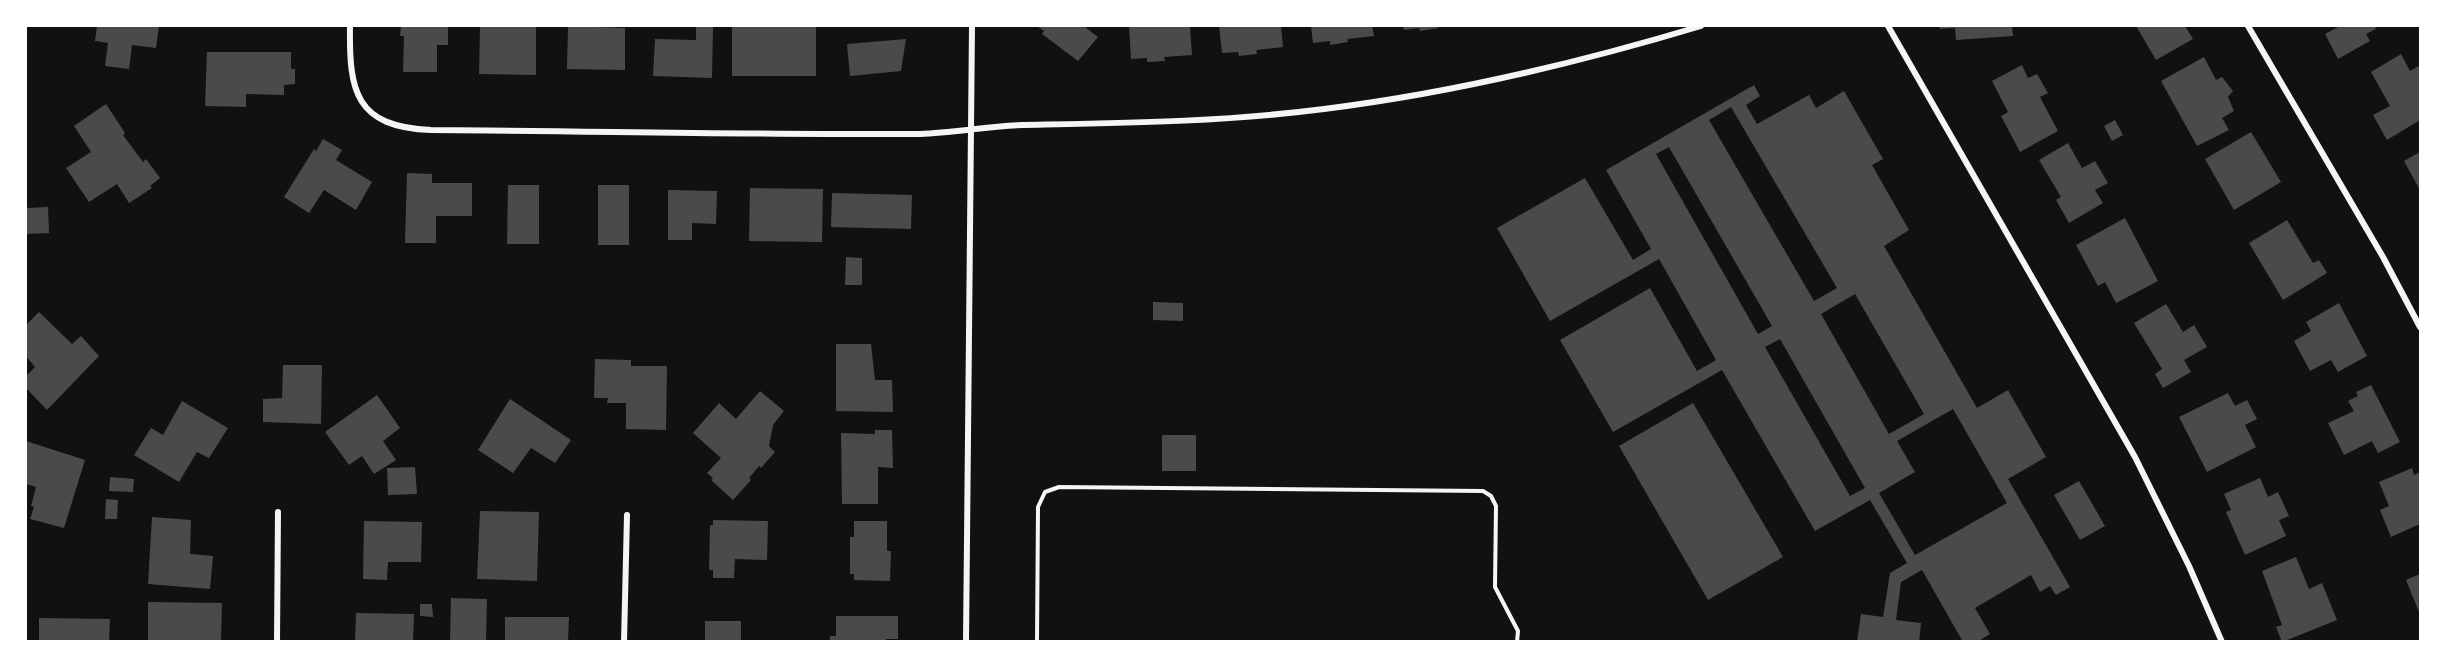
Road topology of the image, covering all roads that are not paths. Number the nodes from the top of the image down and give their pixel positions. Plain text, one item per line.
1 (350, 26) edge
2 (972, 26) edge
3 (1701, 26) edge
4 (1888, 26) edge
5 (2248, 26) edge
6 (971, 130) junction
7 (2421, 327) edge
8 (278, 512) dead end
9 (627, 515) dead end
10 (277, 642) edge
11 (624, 642) edge
12 (966, 642) edge
13 (2223, 642) edge

1 - 6 street
2 - 6 street
3 - 6 street
4 - 13 street
5 - 7 street
6 - 12 street
8 - 10 street
9 - 11 street

